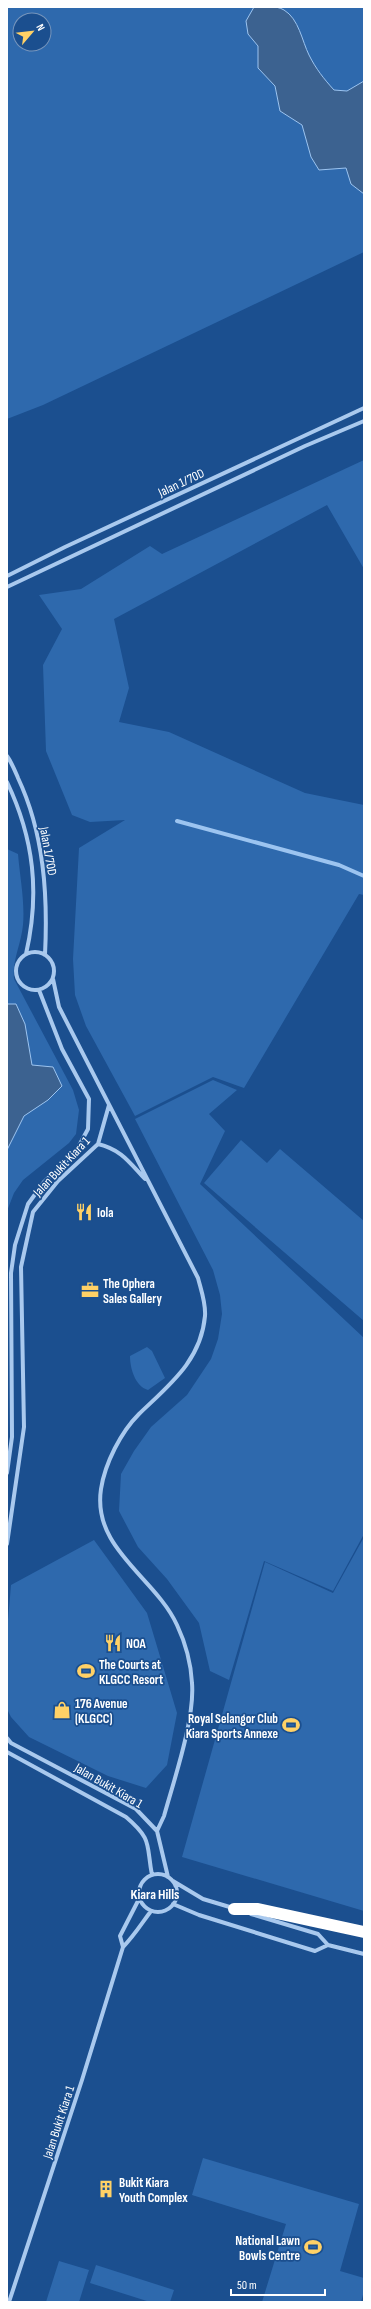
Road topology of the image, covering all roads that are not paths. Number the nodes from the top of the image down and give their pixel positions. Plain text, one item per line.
1 (364, 408) edge
2 (364, 421) edge
3 (7, 576) edge
4 (7, 587) edge
5 (7, 756) edge
6 (7, 782) edge
7 (26, 954) junction
8 (45, 955) junction
9 (52, 979) junction
10 (39, 990) junction
11 (109, 1105) junction
12 (98, 1144) junction
13 (150, 1184) junction
14 (7, 1473) edge
15 (7, 1544) edge
16 (7, 1738) edge
17 (7, 1752) edge
18 (157, 1831) junction
19 (152, 1875) junction
20 (168, 1877) junction
21 (173, 1881) junction
22 (140, 1897) junction
23 (173, 1904) junction
24 (234, 1909) junction
25 (151, 1911) junction
26 (364, 1932) edge
27 (328, 1945) junction
28 (123, 1947) junction
29 (364, 1954) edge
30 (9, 2302) edge

1 - 3 street, Jalan 1/70D
2 - 4 street, Jalan 1/70D
5 - 8 street, Jalan 1/70D
6 - 7 street, Jalan 1/70D
7 - 8 street
7 - 10 street
8 - 9 street
9 - 10 street
9 - 11 street
10 - 14 street, Jalan Bukit Kiara 1
11 - 12 street, Jalan Bukit Kiara 1
11 - 13 street
12 - 13 street
12 - 15 street, Jalan Bukit Kiara 1
13 - 18 street
16 - 18 street, Jalan Bukit Kiara 1
17 - 19 street, Jalan Bukit Kiara 1
18 - 20 street
19 - 20 street
19 - 22 street
20 - 21 street
21 - 23 street
21 - 24 street
22 - 25 street
22 - 28 street, Jalan Bukit Kiara 1
23 - 25 street
23 - 27 street
24 - 26 highway
24 - 27 street
25 - 28 street, Jalan Bukit Kiara 1
27 - 29 street
28 - 30 street, Jalan Bukit Kiara 1

